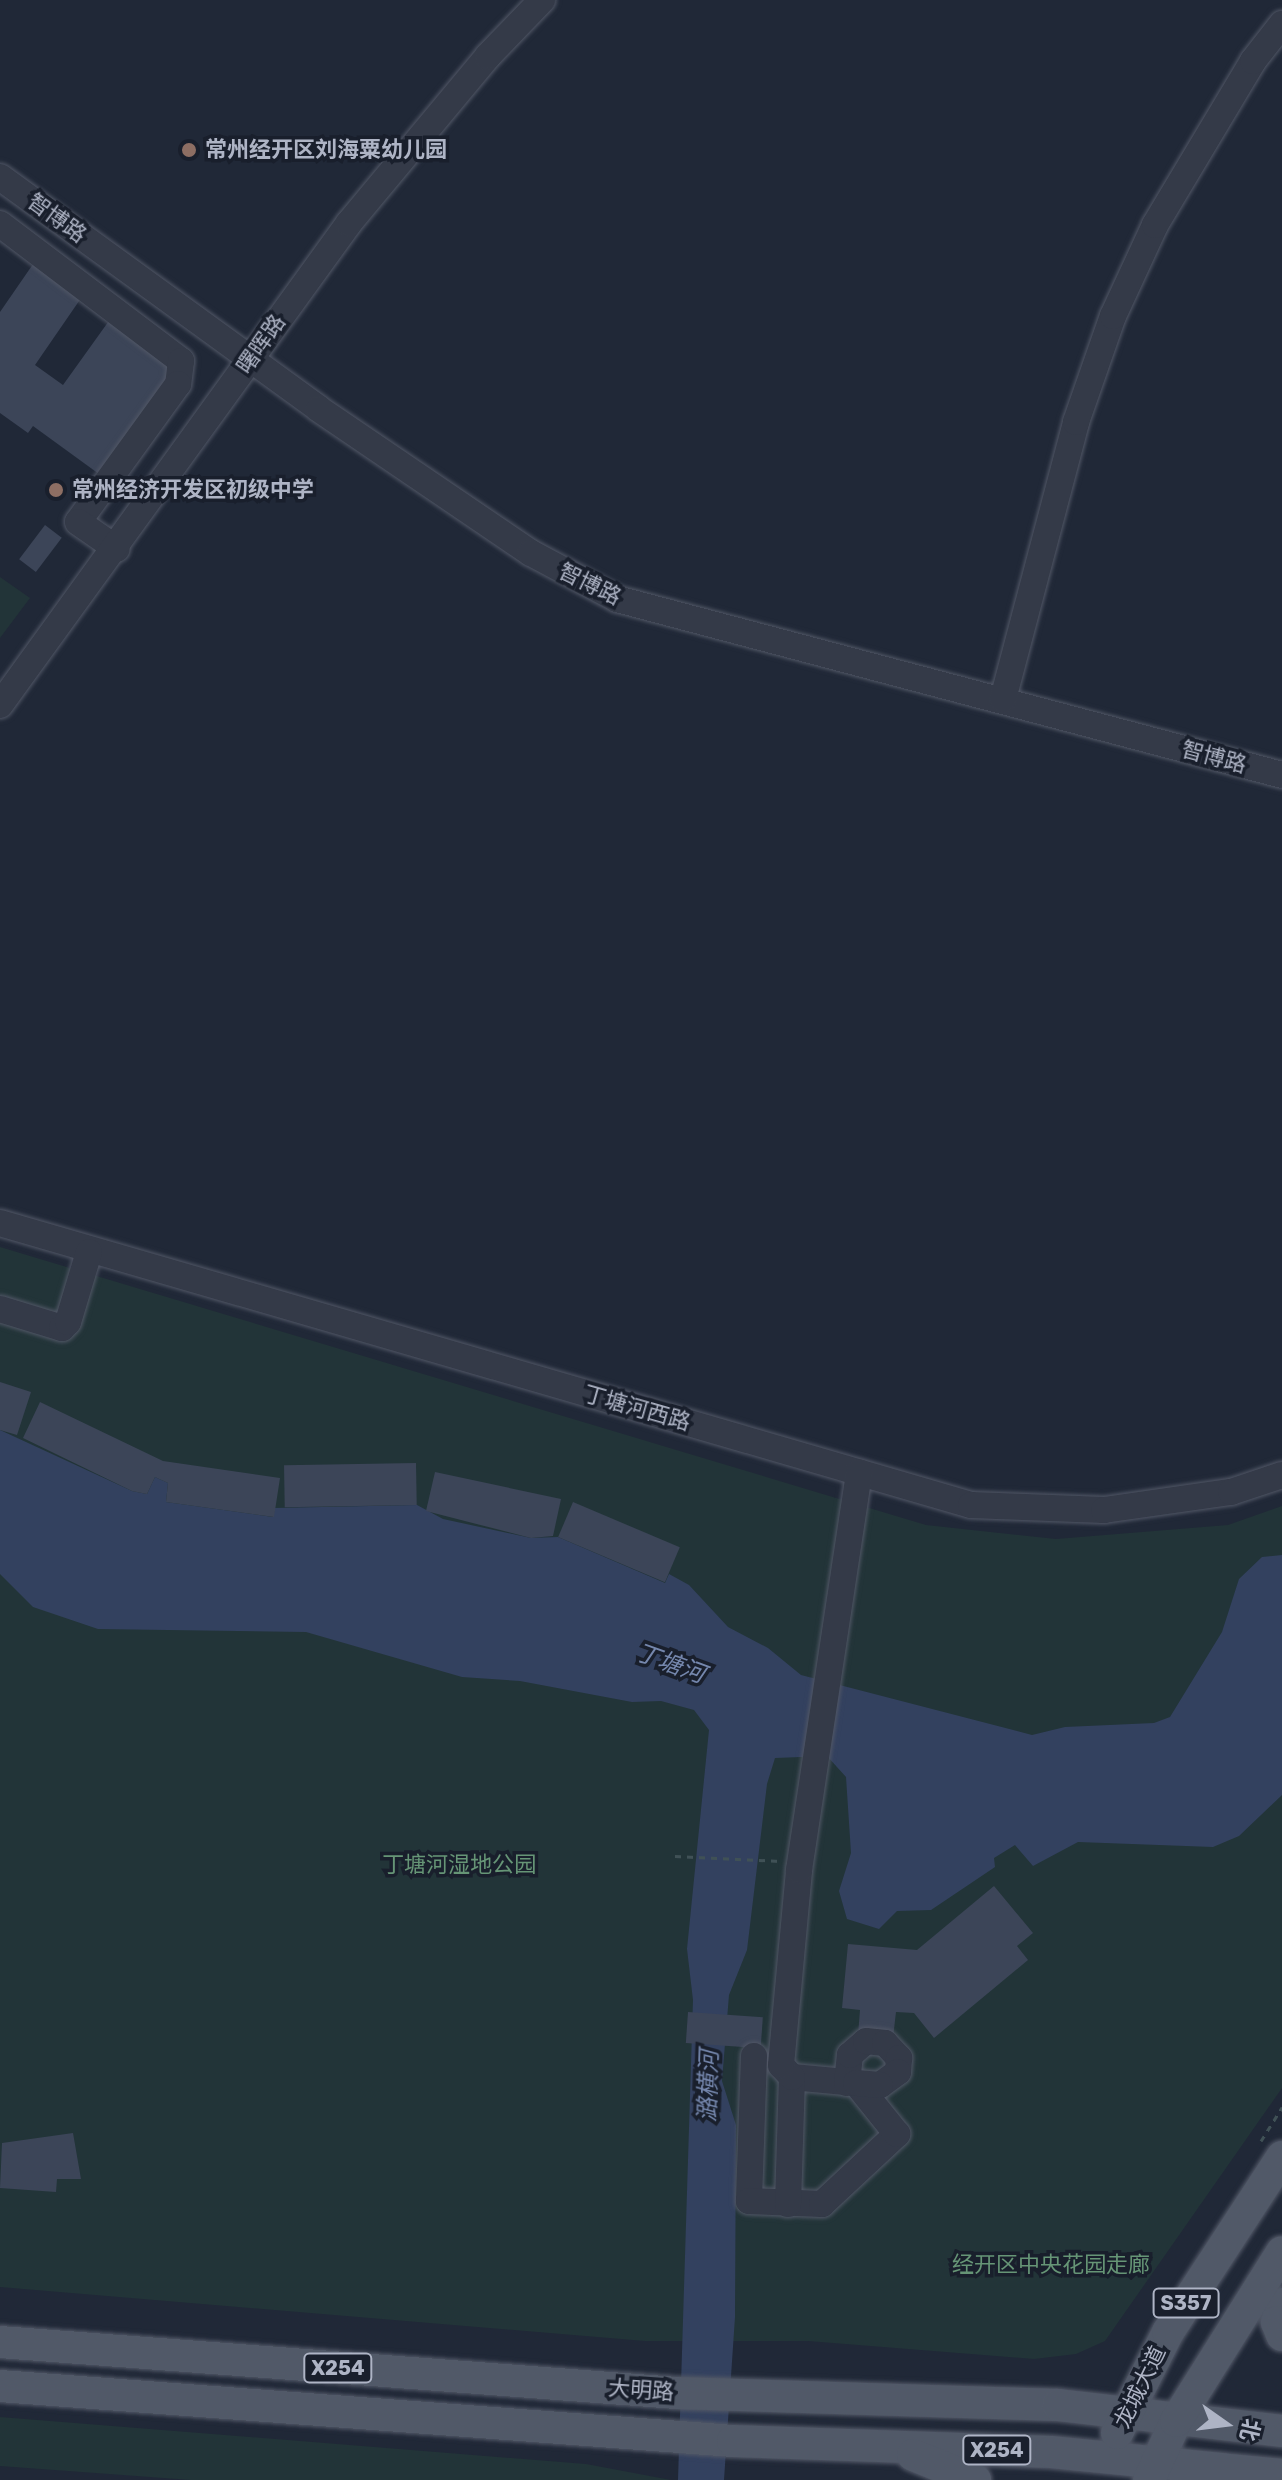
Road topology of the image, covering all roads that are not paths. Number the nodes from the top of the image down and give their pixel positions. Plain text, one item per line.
1 (542, 0) edge
2 (1282, 24) edge
3 (0, 177) edge
4 (0, 224) edge
5 (251, 357) junction
6 (117, 549) junction
7 (1003, 699) junction
8 (0, 705) edge
9 (1282, 775) edge
10 (0, 1223) edge
11 (89, 1252) junction
12 (0, 1309) edge
13 (859, 1473) junction
14 (1282, 1475) edge
15 (754, 2056) dead end
16 (792, 2077) junction
17 (1282, 2157) edge
18 (788, 2204) junction
19 (1282, 2252) edge
20 (1282, 2304) edge
21 (1282, 2335) edge
22 (0, 2342) edge
23 (0, 2386) edge
24 (1124, 2415) junction
25 (1176, 2421) junction
26 (1282, 2431) edge
27 (887, 2445) junction
28 (1103, 2469) edge
29 (1152, 2473) edge
30 (1282, 2475) edge
31 (975, 2480) edge

1 - 5 street, 曙晖路
2 - 7 street
3 - 5 street, 智博路
4 - 6 street
5 - 6 street, 曙晖路
5 - 7 street, 智博路
6 - 8 street, 曙晖路
7 - 9 street, 智博路
10 - 11 street, 丁塘河西路
11 - 12 street
11 - 13 street, 丁塘河西路
13 - 14 street, 丁塘河西路
13 - 16 street
15 - 18 street
16 - 18 street
16 - 18 street
17 - 24 main road, 龙城大道 / S357
19 - 25 main road, S357
20 - 21 main road
22 - 24 main road, 大明路 / X254
23 - 27 main road, 大明路 / X254
24 - 25 main road, 大明路 / X254
24 - 28 main road, 龙城大道 / S357
25 - 26 main road, 大明路 / X254
25 - 29 main road, S357
27 - 28 main road, 大明路 / X254
27 - 31 main road
28 - 29 main road, 大明路 / X254
29 - 30 main road, 大明路 / X254

